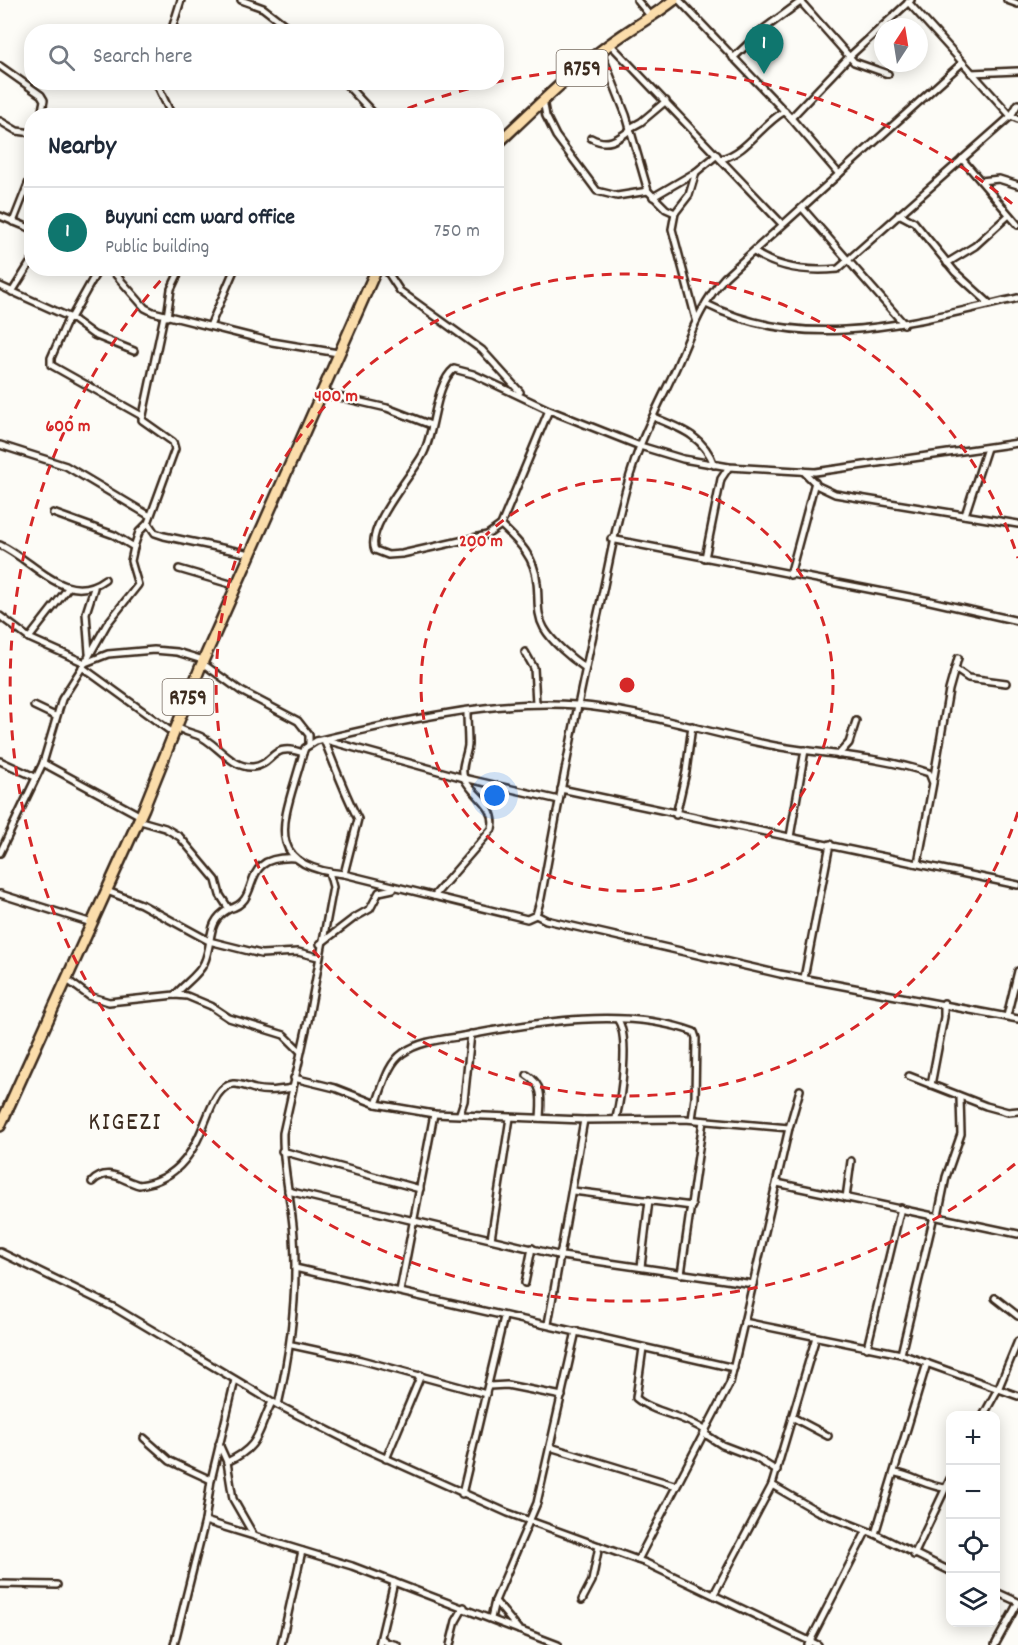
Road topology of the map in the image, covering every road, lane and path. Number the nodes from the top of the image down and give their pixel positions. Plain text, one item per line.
1 (181, 0) edge
2 (241, 0) edge
3 (637, 0) edge
4 (674, 0) edge
5 (679, 0) edge
6 (1007, 0) edge
7 (802, 1) edge
8 (910, 1) edge
9 (1018, 4) edge
10 (652, 18) junction
11 (174, 24) edge
12 (284, 24) edge
13 (610, 44) junction
14 (601, 52) junction
15 (850, 56) junction
16 (733, 58) junction
17 (962, 63) junction
18 (0, 66) edge
19 (1018, 71) edge
20 (971, 73) junction
21 (888, 74) dead end
22 (24, 83) edge
23 (34, 90) edge
24 (160, 90) edge
25 (352, 90) edge
26 (543, 100) junction
27 (666, 101) junction
28 (1018, 104) edge
29 (42, 108) edge
30 (168, 108) edge
31 (368, 108) edge
32 (784, 111) junction
33 (1011, 116) junction
34 (791, 118) junction
35 (1018, 119) edge
36 (1, 124) edge
37 (630, 129) junction
38 (24, 132) edge
39 (504, 137) edge
40 (591, 138) dead end
41 (719, 157) junction
42 (962, 159) junction
43 (696, 172) junction
44 (839, 174) junction
45 (981, 182) junction
46 (1018, 185) edge
47 (648, 191) junction
48 (24, 192) edge
49 (653, 197) junction
50 (803, 208) junction
51 (675, 213) junction
52 (898, 214) junction
53 (1009, 215) junction
54 (0, 216) edge
55 (14, 222) junction
56 (783, 224) junction
57 (1018, 225) edge
58 (24, 226) edge
59 (754, 252) junction
60 (849, 261) junction
61 (947, 263) junction
62 (24, 273) edge
63 (94, 276) edge
64 (122, 276) edge
65 (177, 276) edge
66 (232, 276) edge
67 (373, 276) edge
68 (390, 276) edge
69 (0, 286) edge
70 (12, 292) junction
71 (1018, 298) edge
72 (706, 304) junction
73 (990, 304) junction
74 (165, 316) junction
75 (70, 317) junction
76 (696, 318) junction
77 (904, 324) junction
78 (210, 326) junction
79 (134, 351) dead end
80 (338, 352) junction
81 (321, 390) junction
82 (523, 396) junction
83 (549, 410) junction
84 (142, 416) junction
85 (653, 417) junction
86 (431, 425) junction
87 (1018, 442) edge
88 (0, 445) edge
89 (640, 446) junction
90 (987, 448) junction
91 (714, 465) junction
92 (729, 467) junction
93 (803, 471) junction
94 (815, 482) junction
95 (53, 513) dead end
96 (965, 515) junction
97 (150, 516) junction
98 (148, 523) junction
99 (1018, 524) edge
100 (501, 525) junction
101 (611, 539) junction
102 (0, 545) edge
103 (134, 547) junction
104 (250, 554) junction
105 (705, 558) junction
106 (179, 569) dead end
107 (790, 575) junction
108 (105, 579) dead end
109 (237, 586) junction
110 (68, 588) junction
111 (94, 588) junction
112 (0, 616) edge
113 (1018, 621) edge
114 (29, 638) junction
115 (525, 652) dead end
116 (89, 655) junction
117 (958, 658) dead end
118 (203, 662) junction
119 (83, 665) junction
120 (584, 667) junction
121 (955, 669) junction
122 (1006, 683) dead end
123 (536, 703) junction
124 (578, 705) junction
125 (34, 706) dead end
126 (467, 712) junction
127 (56, 716) junction
128 (856, 721) dead end
129 (692, 726) junction
130 (175, 730) junction
131 (324, 740) junction
132 (309, 745) junction
133 (805, 750) junction
134 (303, 753) junction
135 (838, 755) junction
136 (0, 761) edge
137 (44, 763) junction
138 (35, 777) junction
139 (464, 778) junction
140 (933, 783) junction
141 (561, 789) junction
142 (559, 800) junction
143 (676, 815) junction
144 (138, 818) junction
145 (790, 837) junction
146 (830, 844) junction
147 (0, 853) edge
148 (295, 858) junction
149 (918, 863) junction
150 (329, 872) junction
151 (344, 874) junction
152 (1018, 885) edge
153 (397, 889) junction
154 (107, 891) junction
155 (0, 894) edge
156 (434, 896) junction
157 (229, 909) junction
158 (536, 915) junction
159 (92, 923) junction
160 (209, 941) junction
161 (320, 944) junction
162 (318, 957) junction
163 (1018, 971) edge
164 (804, 978) junction
165 (66, 979) junction
166 (175, 995) junction
167 (944, 1003) junction
168 (1007, 1016) junction
169 (1018, 1019) edge
170 (618, 1020) junction
171 (471, 1034) junction
172 (300, 1051) junction
173 (527, 1075) dead end
174 (909, 1076) dead end
175 (294, 1078) junction
176 (931, 1085) junction
177 (292, 1088) junction
178 (800, 1090) dead end
179 (960, 1097) junction
180 (376, 1104) junction
181 (1018, 1111) edge
182 (460, 1113) junction
183 (434, 1114) junction
184 (510, 1118) junction
185 (540, 1118) junction
186 (616, 1118) junction
187 (584, 1119) junction
188 (692, 1119) junction
189 (702, 1120) junction
190 (0, 1126) edge
191 (789, 1128) junction
192 (282, 1151) junction
193 (851, 1161) dead end
194 (92, 1182) dead end
195 (777, 1183) junction
196 (420, 1189) junction
197 (288, 1191) junction
198 (573, 1191) junction
199 (846, 1198) junction
200 (649, 1200) junction
201 (692, 1206) junction
202 (901, 1208) junction
203 (936, 1216) junction
204 (414, 1221) junction
205 (1018, 1234) edge
206 (491, 1239) junction
207 (532, 1248) junction
208 (0, 1252) edge
209 (562, 1256) junction
210 (641, 1267) junction
211 (295, 1268) junction
212 (681, 1275) junction
213 (525, 1283) dead end
214 (753, 1284) junction
215 (400, 1291) junction
216 (995, 1298) dead end
217 (1018, 1316) edge
218 (504, 1317) junction
219 (744, 1322) junction
220 (548, 1324) junction
221 (576, 1331) junction
222 (816, 1337) junction
223 (1018, 1341) edge
224 (292, 1345) junction
225 (643, 1348) junction
226 (867, 1348) junction
227 (901, 1354) junction
228 (927, 1363) junction
229 (734, 1368) junction
230 (421, 1376) junction
231 (235, 1380) junction
232 (489, 1386) junction
233 (999, 1387) junction
234 (486, 1394) junction
235 (562, 1396) junction
236 (1018, 1396) edge
237 (275, 1403) junction
238 (986, 1411) edge
239 (792, 1417) junction
240 (706, 1433) junction
241 (828, 1436) dead end
242 (144, 1438) dead end
243 (219, 1443) junction
244 (550, 1447) junction
245 (386, 1459) junction
246 (227, 1462) junction
247 (777, 1471) junction
248 (896, 1473) junction
249 (211, 1480) junction
250 (772, 1485) junction
251 (677, 1486) junction
252 (946, 1488) joint
253 (462, 1494) junction
254 (205, 1521) junction
255 (530, 1522) junction
256 (866, 1532) junction
257 (253, 1534) junction
258 (875, 1534) junction
259 (599, 1546) junction
260 (302, 1551) junction
261 (914, 1555) junction
262 (638, 1560) junction
263 (946, 1569) edge
264 (394, 1582) junction
265 (0, 1584) edge
266 (57, 1586) dead end
267 (714, 1594) junction
268 (1000, 1594) edge
269 (582, 1600) dead end
270 (495, 1601) junction
271 (1018, 1605) edge
272 (464, 1607) junction
273 (491, 1618) junction
274 (519, 1630) junction
275 (381, 1638) junction
276 (809, 1643) edge
277 (174, 1645) edge
278 (281, 1645) edge
279 (379, 1645) edge
280 (398, 1645) edge
281 (450, 1645) edge
282 (558, 1645) edge
283 (818, 1645) edge
284 (995, 1645) edge

1 - 11 street
2 - 12 street
3 - 10 street
4 - 10 main road, R759
5 - 16 street
6 - 9 street
7 - 15 street
7 - 16 street
8 - 15 street
8 - 17 street
10 - 13 main road, R759
13 - 14 main road, R759
13 - 27 street
14 - 26 main road, R759
14 - 37 street
15 - 21 street
15 - 34 street
16 - 32 street
17 - 20 street
17 - 44 street
18 - 22 street
19 - 20 street
20 - 33 street
23 - 29 street
24 - 30 street
25 - 31 street
26 - 39 main road, R759
26 - 47 street
27 - 37 street
27 - 41 street
28 - 33 street
32 - 34 street
32 - 41 street
33 - 35 street
33 - 42 street
34 - 44 street
36 - 38 street
37 - 40 street
37 - 47 street
41 - 43 street
41 - 56 street
42 - 45 street
42 - 52 street
43 - 49 street
43 - 51 street
44 - 50 street
45 - 46 street
45 - 53 street
47 - 49 street
48 - 55 street
49 - 51 street
50 - 56 street
50 - 60 street
51 - 76 street
52 - 60 street
52 - 61 street
53 - 57 street
53 - 61 street
54 - 55 street
55 - 58 street
56 - 59 street
59 - 60 street
59 - 72 street
60 - 77 street
61 - 73 street
62 - 70 street
63 - 75 street
64 - 74 street
65 - 74 street
66 - 78 street
67 - 80 main road, R759
68 - 82 street
69 - 70 street
70 - 75 street
71 - 73 street
72 - 76 street
72 - 77 street
73 - 77 street
74 - 78 street
74 - 84 street
75 - 79 street
75 - 84 street
76 - 85 street
78 - 80 street
80 - 81 main road, R759
81 - 86 street
81 - 104 main road, R759
82 - 83 street
82 - 86 street
83 - 89 street
83 - 100 street
84 - 97 street
85 - 89 street
85 - 91 street
86 - 100 street
87 - 90 street
88 - 97 street
89 - 91 street
89 - 101 street
90 - 93 street
90 - 96 street
91 - 92 street
92 - 93 street
92 - 105 street
93 - 94 street
94 - 96 street
94 - 107 street
95 - 103 street
96 - 99 street
97 - 98 street
98 - 103 street
98 - 104 street
100 - 120 street
101 - 105 street
101 - 120 street
102 - 110 street
103 - 116 street
104 - 109 main road, R759
105 - 107 street
106 - 109 street
107 - 113 street
108 - 111 street
109 - 118 main road, R759
110 - 111 street
110 - 114 street
111 - 116 street
112 - 114 street
114 - 119 street
115 - 123 street
116 - 119 street
117 - 121 street
118 - 119 street
118 - 130 main road, R759
118 - 132 street
119 - 127 street
119 - 130 street
120 - 124 street
121 - 122 street
121 - 140 street
123 - 124 street
123 - 126 street
124 - 129 street
124 - 141 street
125 - 127 street
126 - 131 street
126 - 139 street
127 - 137 street
128 - 135 street
129 - 133 street
129 - 143 street
130 - 134 street
130 - 144 main road, R759
131 - 132 street
131 - 139 street
131 - 151 street
132 - 134 street
133 - 135 street
133 - 145 street
134 - 148 street
135 - 140 street
136 - 138 street
137 - 138 street
137 - 144 street
138 - 147 street
139 - 142 street
139 - 156 street
140 - 149 street
141 - 142 street
141 - 143 street
142 - 158 street
143 - 145 street
144 - 154 main road, R759
144 - 157 street
145 - 146 street
146 - 149 street
146 - 164 street
148 - 150 street
148 - 157 street
149 - 152 street
150 - 151 street
150 - 161 street
151 - 153 street
153 - 156 street
153 - 161 street
154 - 159 main road, R759
154 - 160 street
155 - 159 street
156 - 158 street
157 - 160 street
158 - 164 street
159 - 165 main road, R759
160 - 162 street
160 - 166 street
161 - 162 street
162 - 172 street
163 - 168 street
164 - 167 street
165 - 166 street
165 - 190 main road, R759
166 - 172 street
167 - 168 street
167 - 176 street
168 - 169 street
170 - 171 street
170 - 186 street
170 - 188 street
171 - 180 street
171 - 182 street
172 - 175 street
173 - 185 street
174 - 176 street
175 - 177 street
175 - 180 street
176 - 179 street
177 - 192 street
177 - 194 street
178 - 191 street
179 - 181 street
179 - 203 street
180 - 183 street
182 - 183 street
182 - 184 street
183 - 196 street
184 - 185 street
184 - 206 street
185 - 187 street
186 - 187 street
186 - 188 street
187 - 198 street
188 - 189 street
189 - 191 street
189 - 201 street
191 - 195 street
192 - 196 street
192 - 197 street
193 - 199 street
195 - 199 street
195 - 214 street
196 - 204 street
197 - 204 street
197 - 211 street
198 - 200 street
198 - 209 street
199 - 202 street
200 - 201 street
200 - 210 street
201 - 212 street
202 - 203 street
202 - 226 street
203 - 205 street
203 - 227 street
204 - 206 street
204 - 215 street
206 - 207 street
207 - 209 street
207 - 213 street
208 - 231 street
209 - 210 street
209 - 220 street
210 - 212 street
211 - 215 street
211 - 224 street
212 - 214 street
214 - 219 street
215 - 218 street
216 - 217 street
218 - 220 street
218 - 232 street
219 - 222 street
219 - 229 street
220 - 221 street
221 - 225 street
221 - 235 street
222 - 226 street
222 - 239 street
223 - 233 street
224 - 230 street
224 - 237 street
225 - 229 street
225 - 240 street
226 - 227 street
227 - 228 street
228 - 233 street
228 - 248 street
229 - 240 street
230 - 234 street
230 - 245 street
231 - 237 street
231 - 243 street
232 - 234 street
232 - 235 street
233 - 236 street
233 - 238 street
234 - 253 street
235 - 244 street
237 - 245 street
237 - 246 street
239 - 241 street
239 - 247 street
240 - 247 street
240 - 251 street
242 - 249 street
243 - 246 street
243 - 249 street
244 - 251 street
244 - 255 street
245 - 253 street
246 - 257 street
247 - 250 street
248 - 252 street
248 - 258 street
249 - 254 street
250 - 256 street
250 - 267 street
251 - 262 street
252 - 261 street
253 - 255 street
254 - 257 street
254 - 277 street
255 - 259 street
255 - 270 street
256 - 258 street
256 - 276 street
257 - 260 street
258 - 261 street
259 - 262 street
259 - 269 street
260 - 264 street
260 - 278 street
261 - 263 street
262 - 267 street
264 - 272 street
264 - 275 street
265 - 266 street
267 - 276 street
268 - 271 street
270 - 273 street
270 - 274 street
271 - 284 street
272 - 273 street
272 - 281 street
273 - 274 street
274 - 282 street
275 - 279 street
275 - 280 street
276 - 283 street

